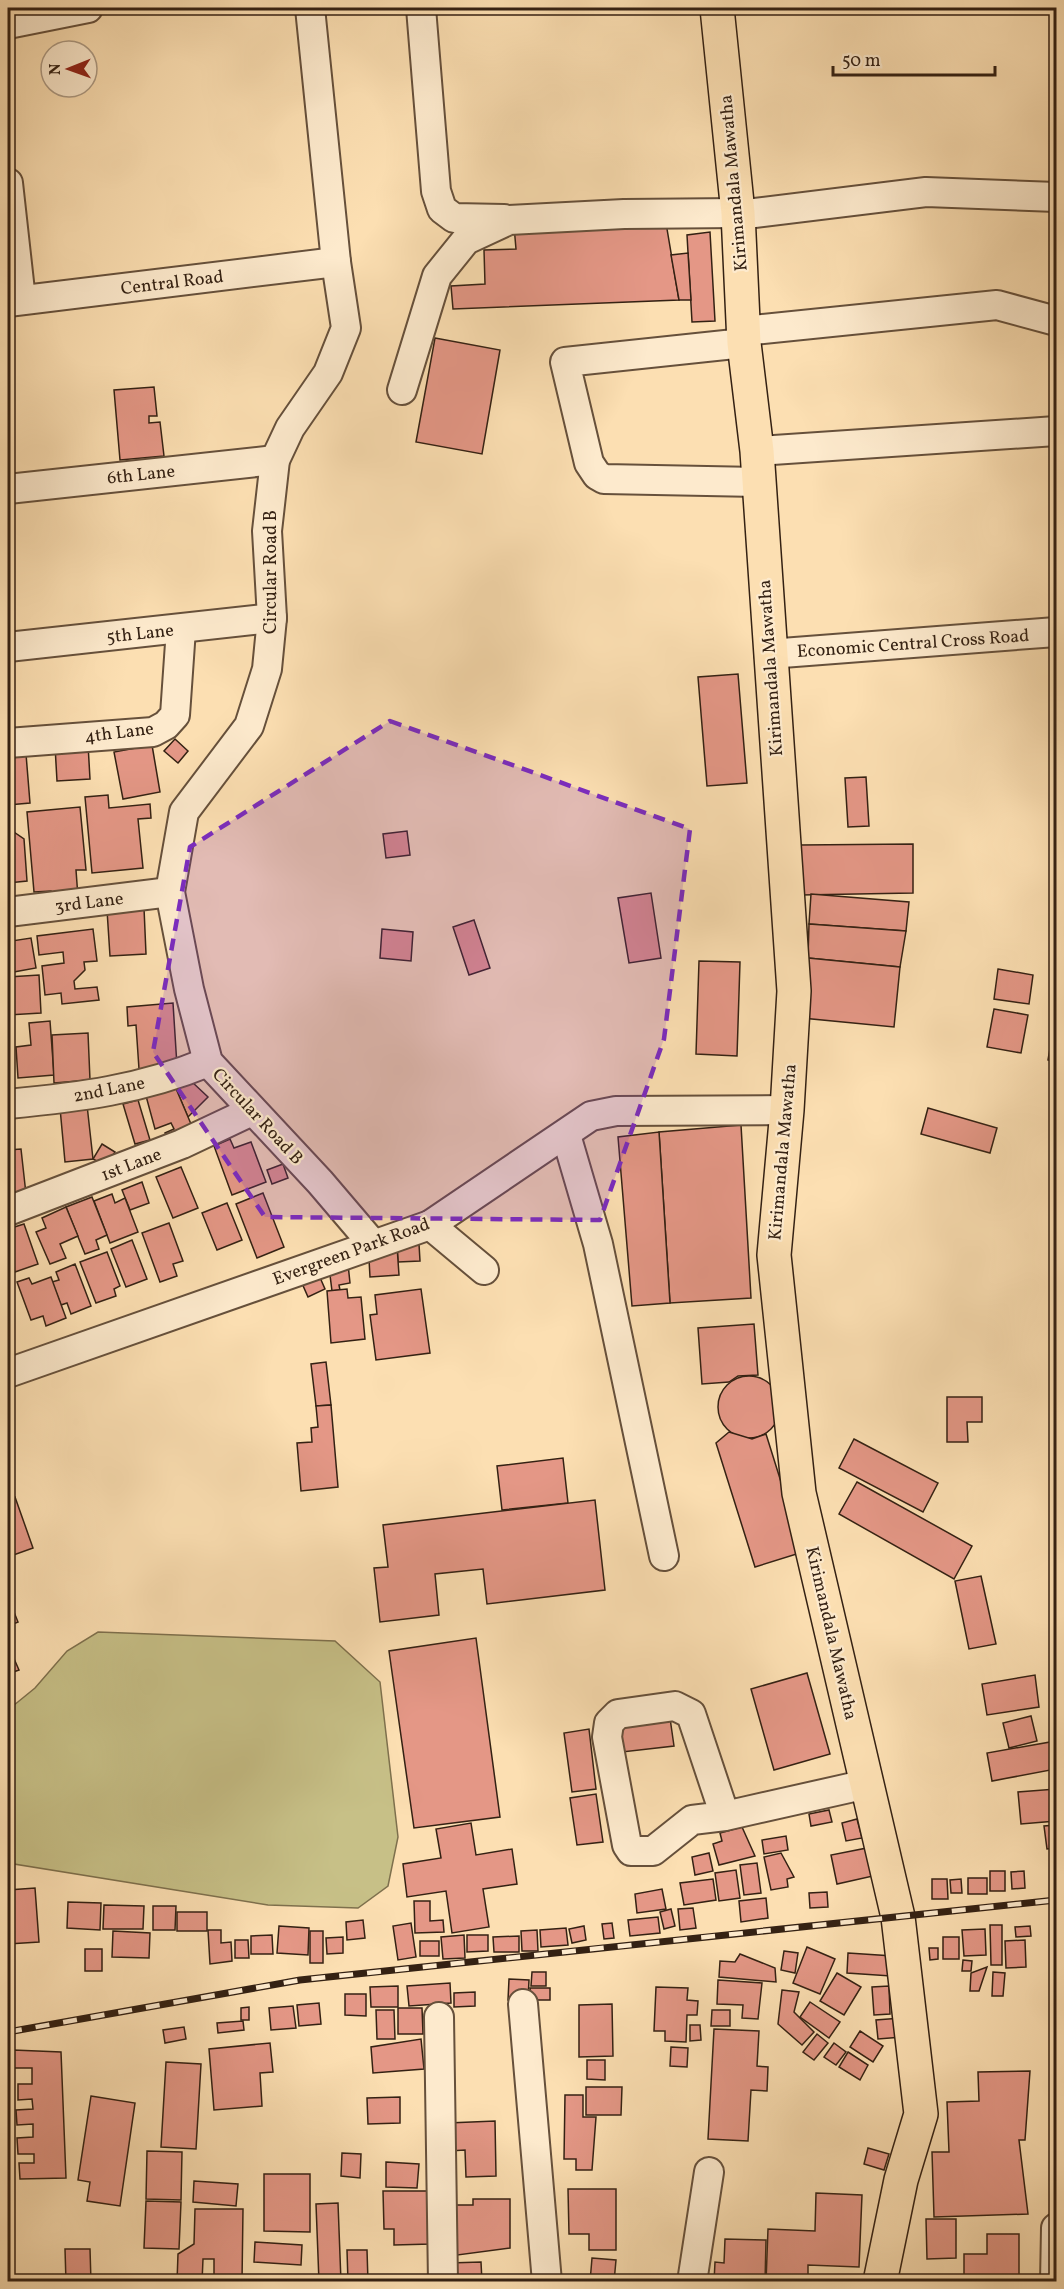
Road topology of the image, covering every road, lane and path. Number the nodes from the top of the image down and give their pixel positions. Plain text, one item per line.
1 (88, 8) edge
2 (310, 8) edge
3 (421, 8) edge
4 (717, 8) edge
5 (8, 24) edge
6 (8, 183) edge
7 (1056, 197) edge
8 (738, 214) junction
9 (509, 220) junction
10 (336, 262) junction
11 (14, 301) edge
12 (1056, 321) edge
13 (744, 337) junction
14 (402, 390) dead end
15 (1056, 431) edge
16 (275, 460) junction
17 (758, 467) junction
18 (8, 489) edge
19 (272, 618) junction
20 (181, 629) junction
21 (1056, 632) edge
22 (8, 647) edge
23 (769, 654) junction
24 (8, 743) edge
25 (170, 892) junction
26 (8, 912) edge
27 (208, 1062) junction
28 (8, 1104) edge
29 (787, 1110) junction
30 (252, 1111) junction
31 (566, 1135) junction
32 (8, 1211) edge
33 (430, 1225) junction
34 (372, 1243) junction
35 (484, 1270) dead end
36 (8, 1373) edge
37 (663, 1556) dead end
38 (867, 1784) junction
39 (725, 1816) junction
40 (523, 2004) dead end
41 (439, 2017) dead end
42 (709, 2172) dead end
43 (1056, 2228) edge
44 (443, 2282) edge
45 (547, 2282) edge
46 (692, 2282) edge
47 (880, 2282) edge
48 (1055, 2282) edge

1 - 5 street
2 - 10 street, Circular Road B
3 - 9 street
4 - 8 main road, Kirimandala Mawatha
6 - 11 street
7 - 8 street
8 - 9 street
8 - 13 main road, Kirimandala Mawatha
9 - 14 street
10 - 11 street, Central Road
10 - 16 street, Circular Road B
12 - 13 street
13 - 17 main road, Kirimandala Mawatha
13 - 17 street
15 - 17 street
16 - 18 street, 6th Lane
16 - 19 street, Circular Road B
17 - 23 main road, Kirimandala Mawatha
19 - 20 street, 5th Lane
19 - 25 street, Circular Road B
20 - 22 street, 5th Lane
20 - 24 street, 4th Lane
21 - 23 street, Economic Central Cross Road
23 - 29 main road, Kirimandala Mawatha
25 - 26 street, 3rd Lane
25 - 27 street, Circular Road B
27 - 28 street, 2nd Lane
27 - 30 street, Circular Road B
29 - 31 street, Evergreen Park Road
29 - 38 main road, Kirimandala Mawatha
30 - 32 street, 1st Lane
30 - 34 street, Circular Road B
31 - 33 street, Evergreen Park Road
31 - 37 street
33 - 34 street, Evergreen Park Road
33 - 35 street
34 - 36 street, Evergreen Park Road
38 - 39 street
38 - 47 main road, Kirimandala Mawatha
39 - 39 street
40 - 45 street
41 - 44 street
42 - 46 street
43 - 48 street

